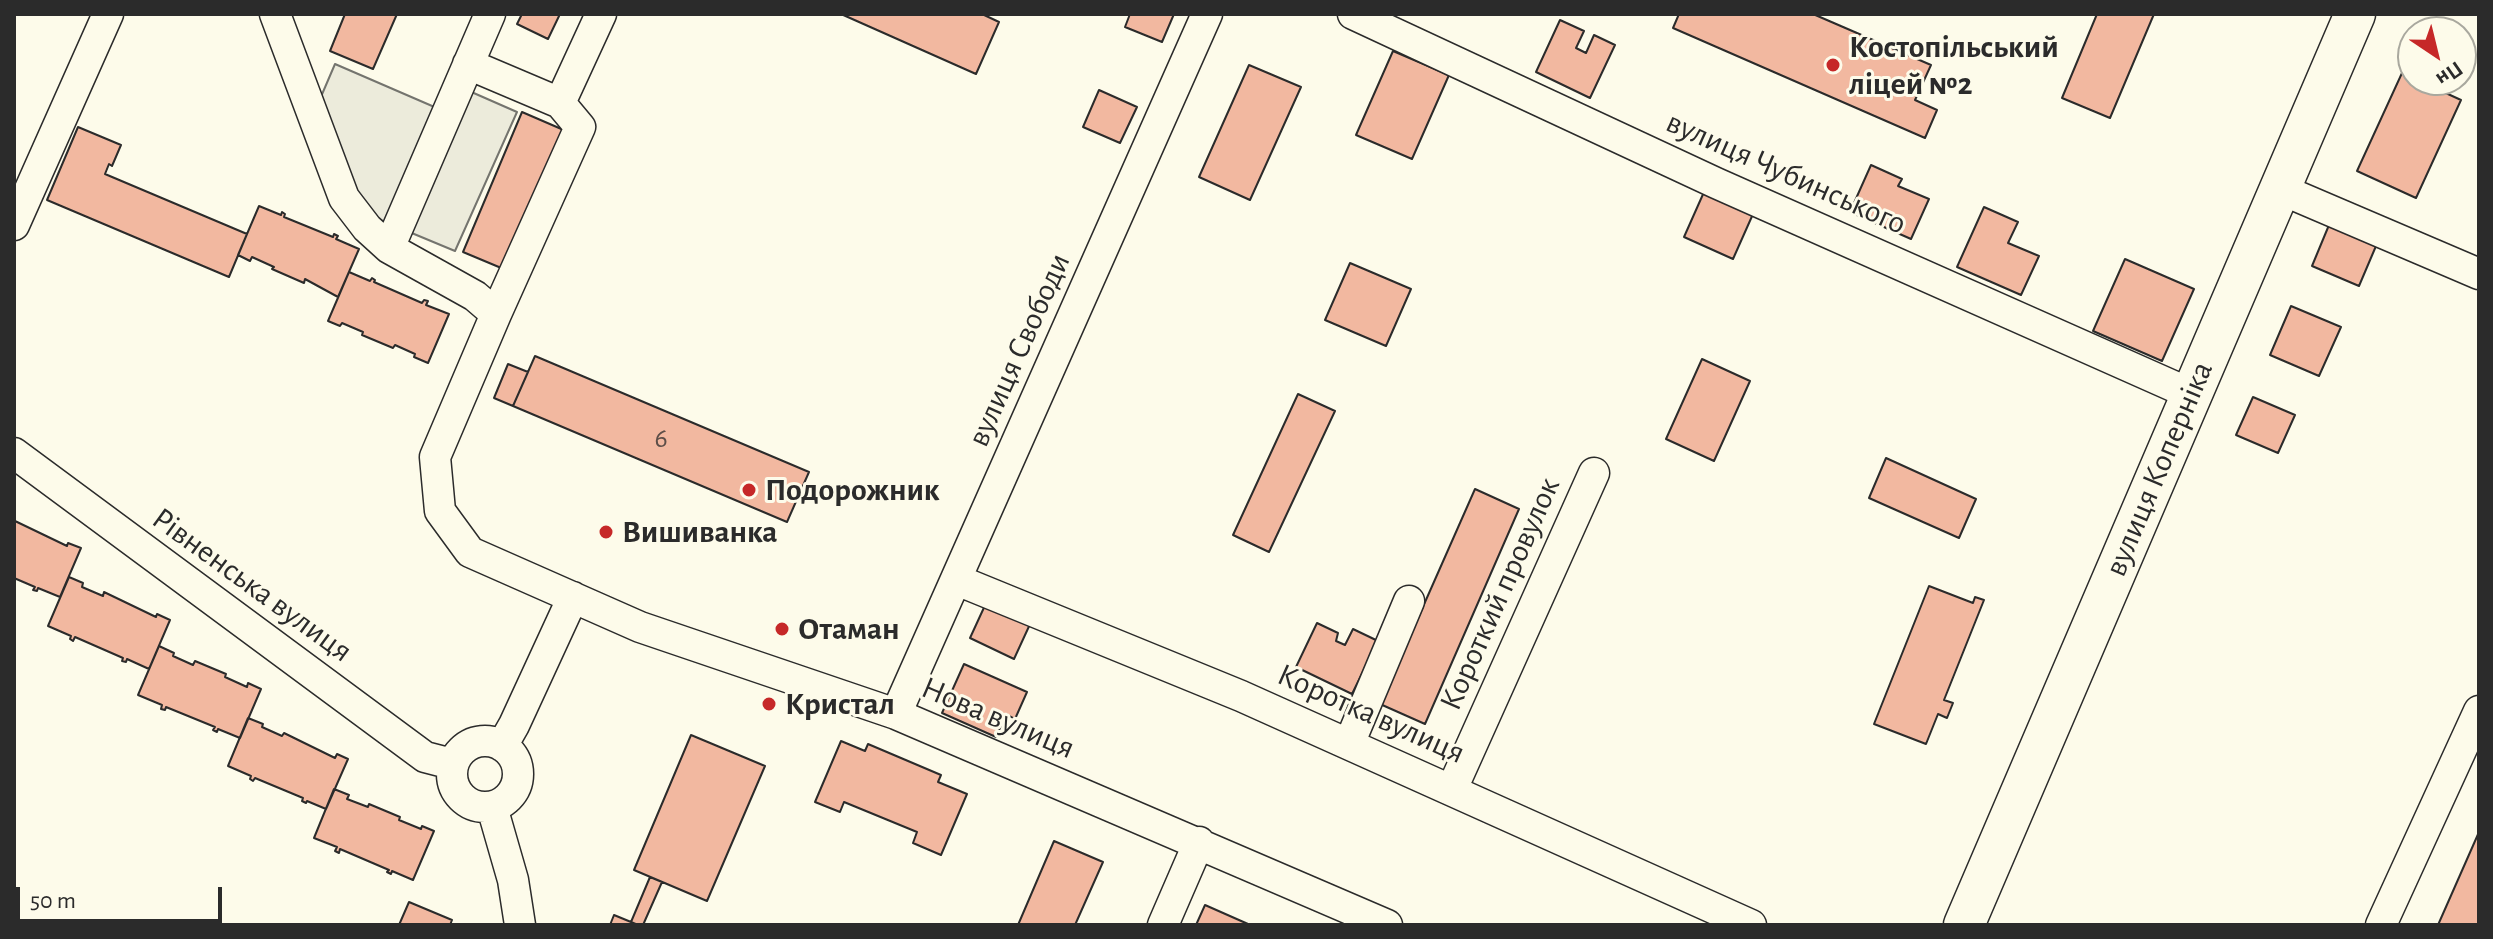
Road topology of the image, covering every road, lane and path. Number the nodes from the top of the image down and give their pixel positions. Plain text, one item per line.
1 (108, 14) edge
2 (275, 14) edge
3 (490, 14) edge
4 (601, 14) edge
5 (1207, 14) edge
6 (1353, 14) edge
7 (2355, 14) edge
8 (468, 64) junction
9 (560, 103) junction
10 (2280, 189) junction
11 (14, 225) edge
12 (389, 248) junction
13 (2479, 274) edge
14 (496, 314) junction
15 (2191, 394) junction
16 (14, 453) edge
17 (1594, 473) dead end
18 (957, 580) junction
19 (573, 597) junction
20 (1409, 601) dead end
21 (2479, 711) edge
22 (896, 714) junction
23 (1349, 744) junction
24 (502, 746) junction
25 (452, 764) junction
26 (1452, 789) junction
27 (492, 807) junction
28 (1199, 842) junction
29 (520, 925) edge
30 (1163, 925) edge
31 (1387, 925) edge
32 (1751, 925) edge
33 (1964, 925) edge
34 (2381, 925) edge

1 - 11 street
2 - 12 street
3 - 8 street
4 - 9 street
5 - 18 street, вулиця Свободи
6 - 15 street, вулиця Чубинського
7 - 10 main road, вулиця Коперніка
8 - 9 street
8 - 12 street
9 - 14 street, Нова вулиця
10 - 13 street
10 - 15 main road, вулиця Коперніка
12 - 14 street
14 - 19 street, Нова вулиця
15 - 33 main road, вулиця Коперніка
16 - 25 street, Рівненська вулиця
17 - 26 street, Короткий провулок
18 - 22 street, вулиця Свободи
18 - 23 street, Коротка вулиця
19 - 22 street, Нова вулиця
19 - 24 street
20 - 23 street
21 - 34 street
22 - 28 street, Нова вулиця
23 - 26 street, Коротка вулиця
24 - 25 street
24 - 27 street
25 - 27 street
26 - 32 street, Коротка вулиця
27 - 29 street
28 - 30 street
28 - 31 street, Нова вулиця

